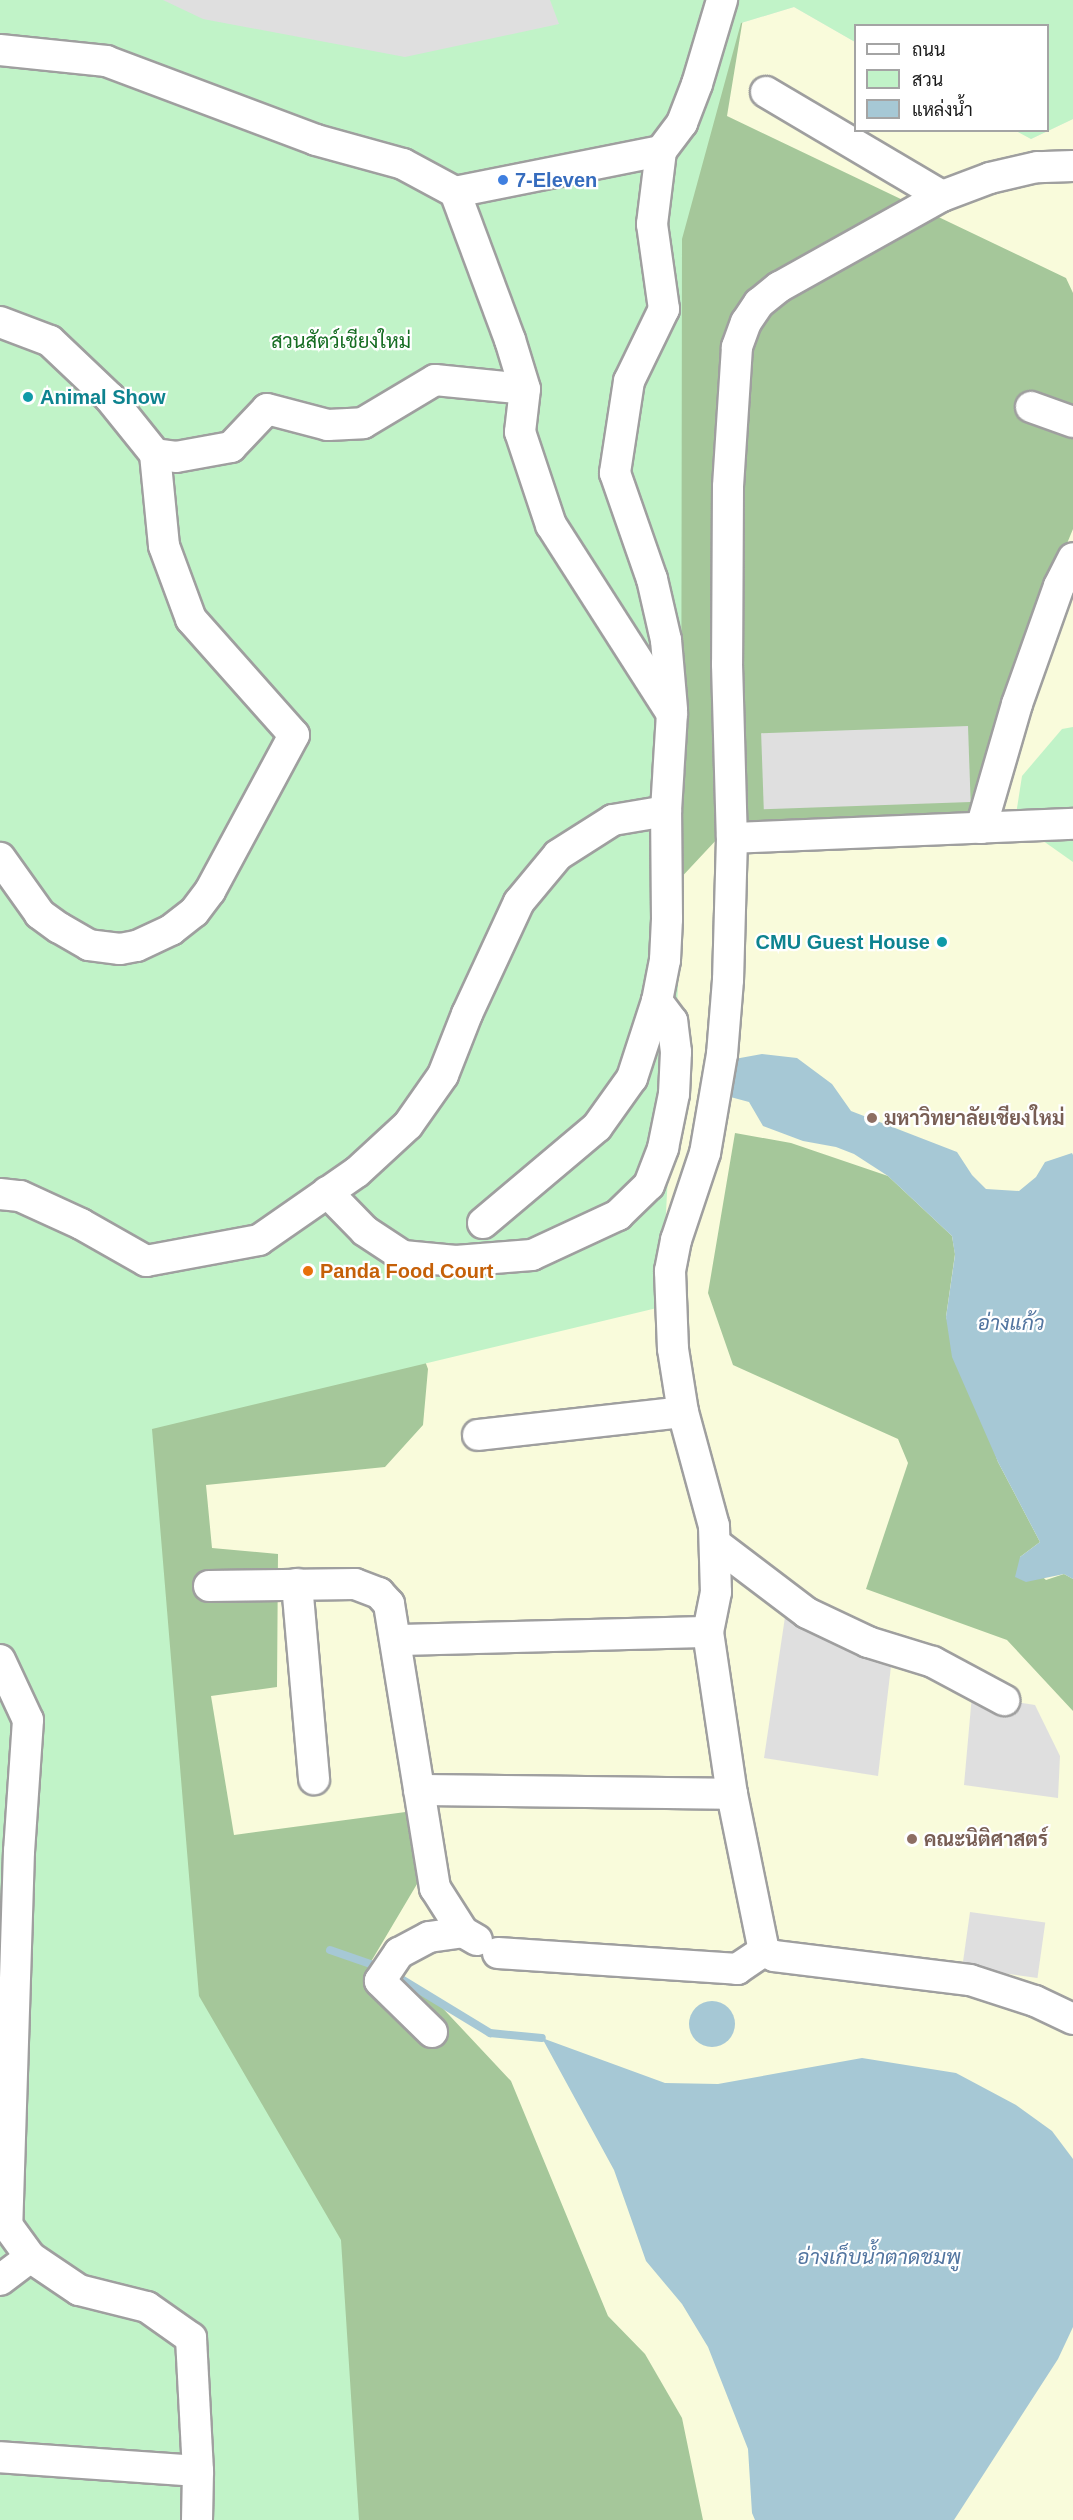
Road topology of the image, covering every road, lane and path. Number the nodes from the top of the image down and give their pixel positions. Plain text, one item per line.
1 (722, 0) edge
2 (0, 50) edge
3 (766, 92) dead end
4 (662, 151) junction
5 (1073, 166) edge
6 (455, 192) junction
7 (942, 196) junction
8 (0, 322) edge
9 (525, 389) junction
10 (1031, 407) dead end
11 (1073, 422) edge
12 (155, 454) junction
13 (1073, 558) edge
14 (672, 714) junction
15 (666, 811) junction
16 (1073, 824) edge
17 (981, 828) junction
18 (732, 838) junction
19 (0, 858) edge
20 (657, 1001) junction
21 (327, 1192) junction
22 (0, 1194) edge
23 (483, 1223) dead end
24 (683, 1412) junction
25 (478, 1435) dead end
26 (716, 1544) junction
27 (297, 1584) junction
28 (209, 1586) dead end
29 (708, 1632) junction
30 (397, 1640) junction
31 (0, 1660) edge
32 (1004, 1700) dead end
33 (314, 1779) dead end
34 (419, 1790) junction
35 (732, 1794) junction
36 (463, 1932) junction
37 (764, 1951) junction
38 (1073, 2019) edge
39 (432, 2032) dead end
40 (4, 2174) edge
41 (30, 2257) junction
42 (0, 2280) edge
43 (0, 2457) edge
44 (198, 2471) junction
45 (196, 2520) edge

1 - 4 street
2 - 6 street
3 - 7 street
4 - 6 street
4 - 14 street
5 - 7 street
6 - 9 street
7 - 18 street
8 - 12 street
9 - 12 street
9 - 14 street
10 - 11 street
12 - 19 street
13 - 17 street
14 - 15 street
15 - 20 street
15 - 21 street
16 - 17 street
17 - 18 street
18 - 24 street
20 - 21 street
20 - 23 street
21 - 22 street
24 - 25 street
24 - 26 street
26 - 29 street
26 - 32 street
27 - 28 street
27 - 30 street
27 - 33 street
29 - 30 street
29 - 35 street
30 - 34 street
31 - 40 street
34 - 35 street
34 - 36 street
35 - 37 street
36 - 37 street
36 - 39 street
37 - 38 street
40 - 41 street
41 - 42 street
41 - 44 street
43 - 44 street
44 - 45 street

